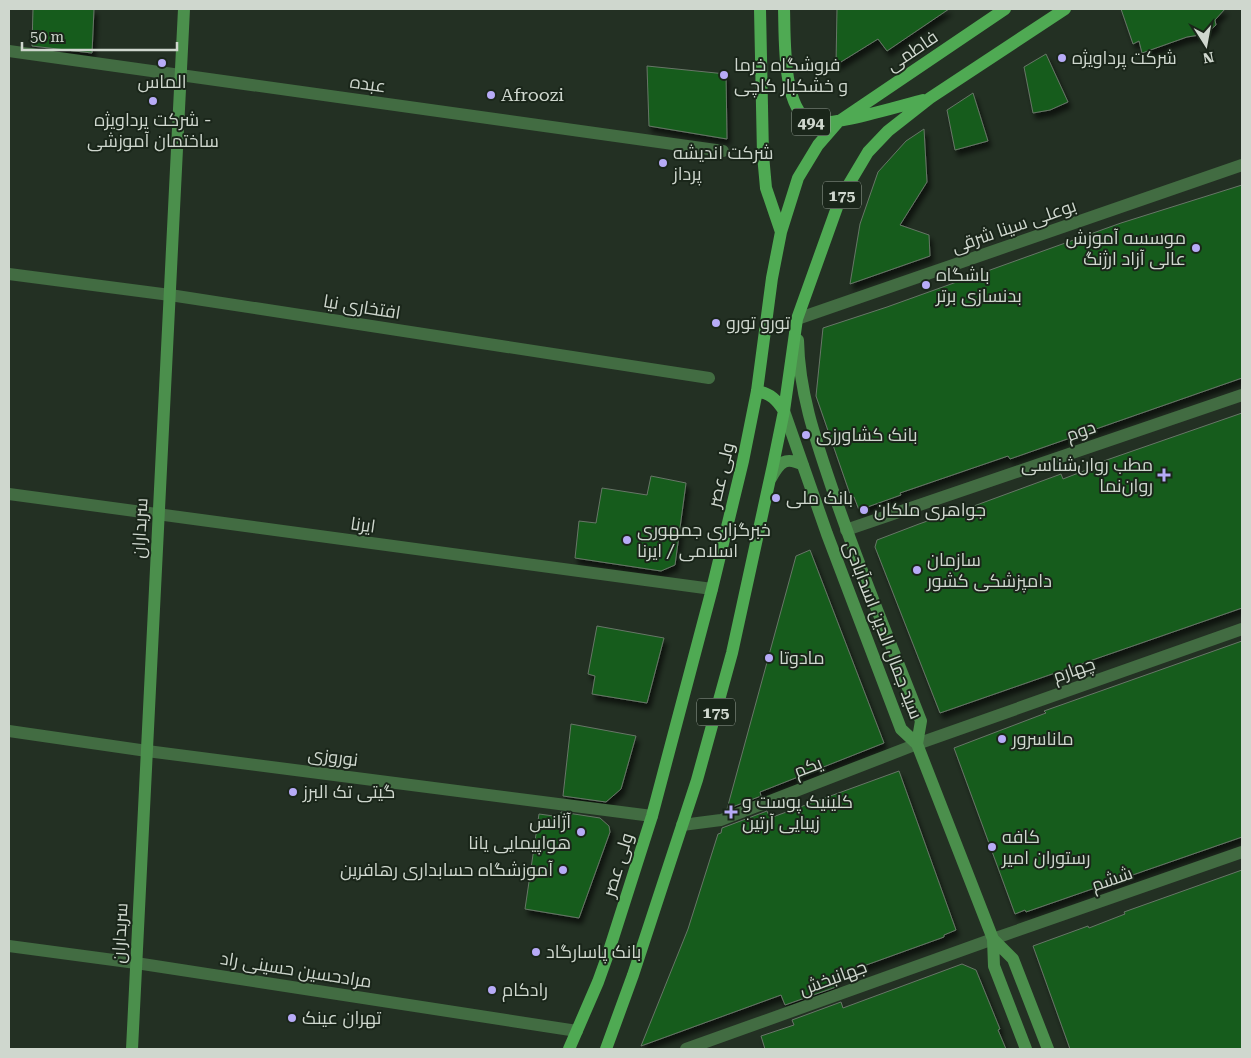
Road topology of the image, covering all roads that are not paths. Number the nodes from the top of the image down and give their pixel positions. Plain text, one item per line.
1 (184, 9) edge
2 (760, 9) edge
3 (784, 9) edge
4 (1005, 9) edge
5 (1065, 9) edge
6 (9, 51) edge
7 (181, 75) junction
8 (930, 98) junction
9 (839, 121) junction
10 (723, 151) dead end
11 (1242, 165) edge
12 (781, 232) junction
13 (9, 274) edge
14 (170, 296) junction
15 (797, 319) junction
16 (709, 378) dead end
17 (757, 391) junction
18 (1242, 395) edge
19 (784, 411) junction
20 (802, 465) junction
21 (768, 485) junction
22 (9, 494) edge
23 (159, 515) junction
24 (846, 530) junction
25 (712, 589) junction
26 (1242, 629) edge
27 (9, 731) edge
28 (917, 744) junction
29 (147, 751) junction
30 (652, 816) junction
31 (682, 825) junction
32 (1242, 852) edge
33 (993, 939) junction
34 (9, 946) edge
35 (136, 963) junction
36 (577, 1031) junction
37 (132, 1049) edge
38 (569, 1049) edge
39 (606, 1049) edge
40 (686, 1049) edge
41 (1026, 1049) edge
42 (1048, 1049) edge

1 - 7 main road, سربداران
2 - 12 main road, ولی عصر / 175
3 - 9 main road, 494
4 - 9 main road, فاطمی / 494
5 - 8 main road, 494
6 - 7 street, عبده
7 - 10 street, عبده
7 - 14 main road, سربداران
8 - 9 main road, 494
8 - 15 main road, 175
9 - 12 main road, 494
11 - 15 street, بوعلی سینا شرقی
12 - 17 main road, ولی عصر / 175
13 - 14 street, افتخاری نیا
14 - 16 street, افتخاری نیا
14 - 23 main road, سربداران
15 - 19 main road, 175
15 - 24 main road
17 - 19 main road
17 - 25 main road, ولی عصر / 175
18 - 24 street, دوم
19 - 20 main road, سید جمال الدین اسدآبادی
19 - 21 main road, 175
20 - 21 main road
20 - 28 main road, سید جمال الدین اسدآبادی
21 - 31 main road, 175
22 - 23 street, ايرنا
23 - 25 street, ايرنا
23 - 29 main road, سربداران
24 - 28 main road
25 - 30 main road, ولی عصر / 175
26 - 28 street, چهارم
27 - 29 street, نوروزی
28 - 31 street, یکم
28 - 33 main road, سید جمال الدین اسدآبادی
29 - 30 street, نوروزی
29 - 35 main road, سربداران
30 - 36 main road, ولی عصر / 175
31 - 39 main road, 175
32 - 33 street, ششم
33 - 40 street, جهانبخش
33 - 41 main road, سید جمال الدین اسدآبادی
33 - 42 main road, سید جمال الدین اسدآبادی
34 - 35 street, مرادحسین حسینی راد
35 - 36 street, مرادحسین حسینی راد
35 - 37 main road, سربداران
36 - 38 main road, ولی عصر / 175

